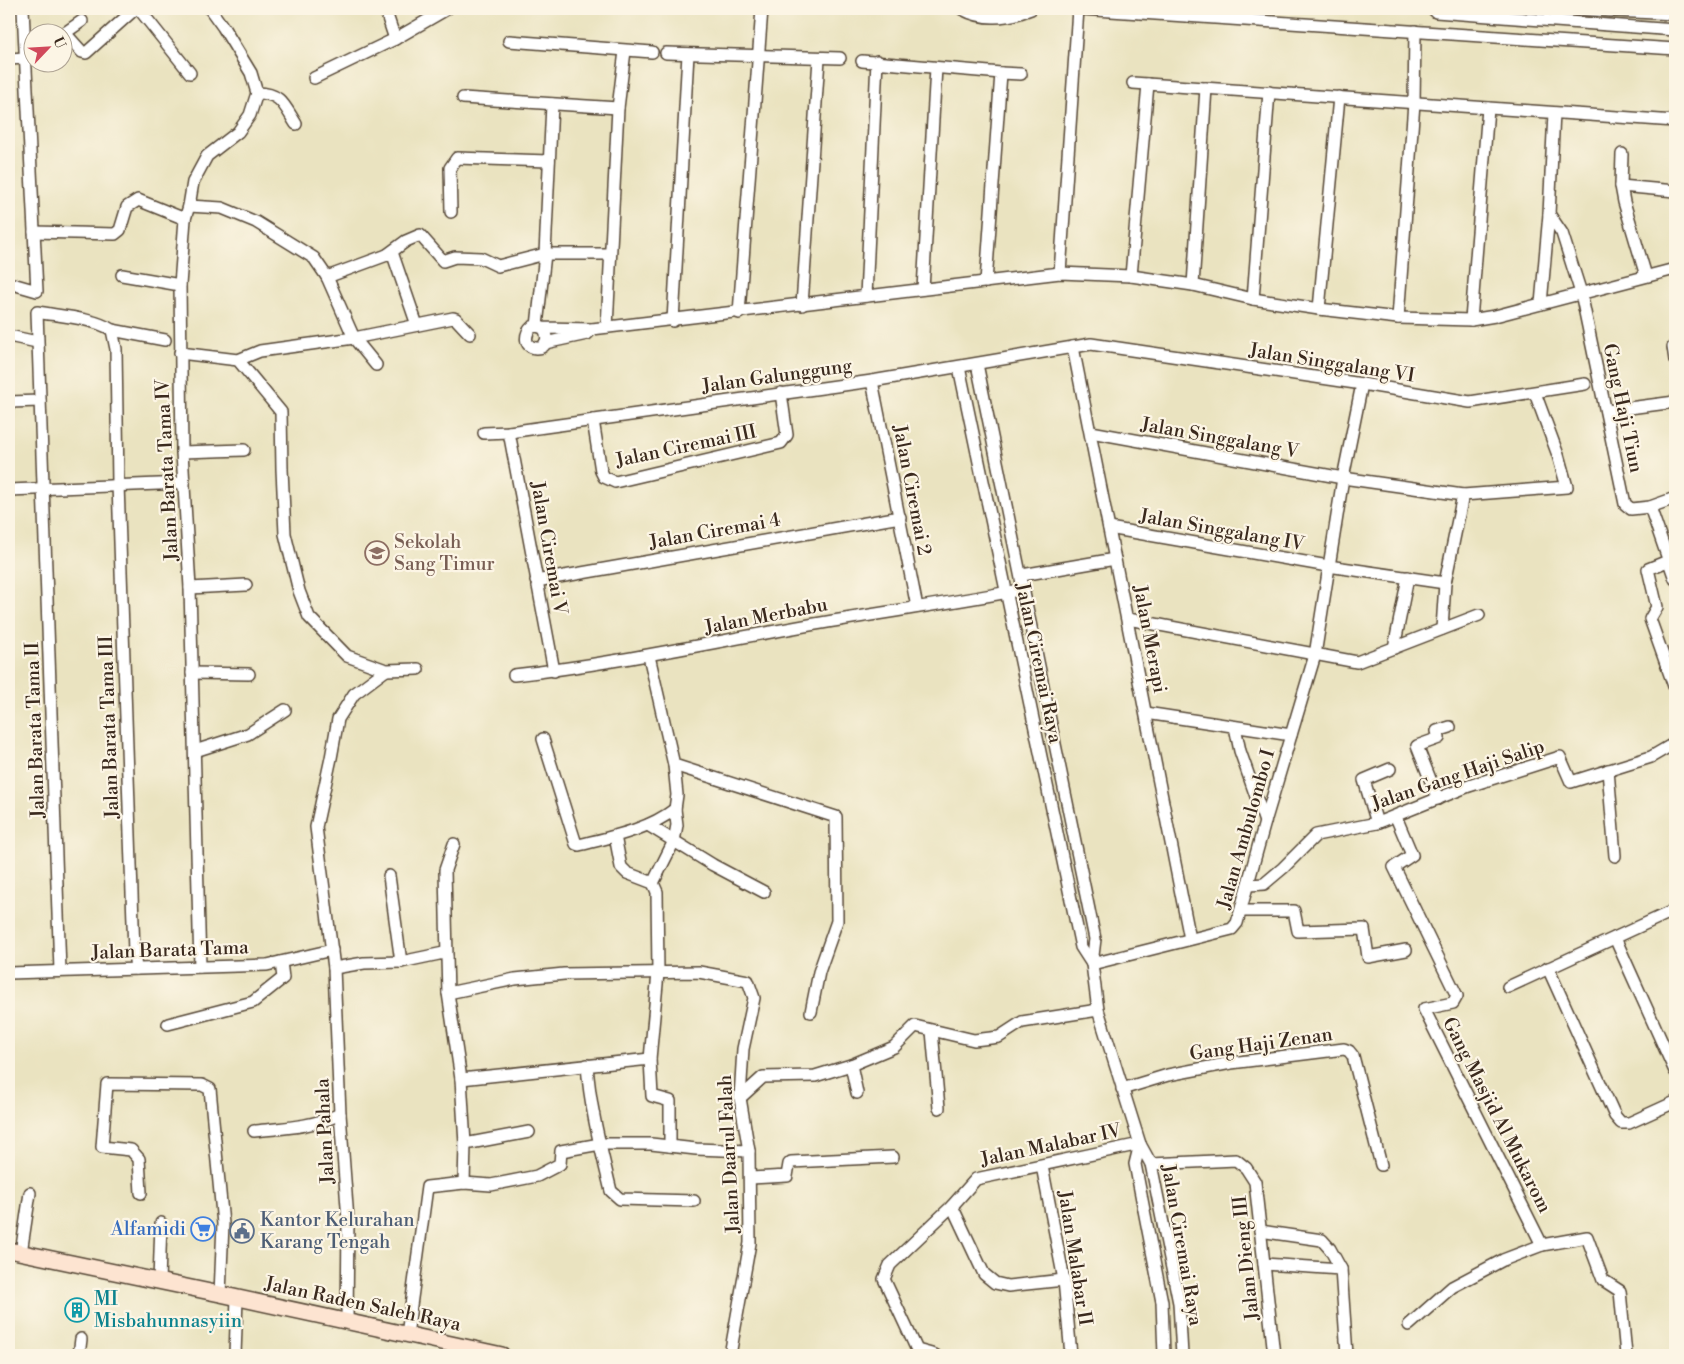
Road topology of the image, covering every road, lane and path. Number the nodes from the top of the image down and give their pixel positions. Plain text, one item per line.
1 (23, 9) edge
2 (137, 9) edge
3 (210, 9) edge
4 (385, 9) edge
5 (447, 9) edge
6 (762, 9) edge
7 (962, 9) edge
8 (1032, 9) edge
9 (1080, 9) edge
10 (1433, 9) edge
11 (1574, 9) edge
12 (1617, 10) edge
13 (1675, 14) edge
14 (82, 21) dead end
15 (24, 22) edge
16 (72, 28) edge
17 (1675, 30) edge
18 (1415, 32) junction
19 (394, 39) junction
20 (508, 41) dead end
21 (72, 42) edge
22 (1675, 49) edge
23 (625, 51) junction
24 (652, 52) dead end
25 (666, 53) dead end
26 (688, 54) junction
27 (758, 57) junction
28 (840, 58) dead end
29 (9, 59) edge
30 (819, 59) junction
31 (22, 60) edge
32 (862, 61) dead end
33 (877, 61) junction
34 (936, 68) junction
35 (28, 72) edge
36 (190, 73) dead end
37 (1001, 73) junction
38 (1020, 74) dead end
39 (314, 78) dead end
40 (1132, 83) dead end
41 (1148, 84) junction
42 (1206, 88) junction
43 (1269, 92) junction
44 (257, 93) junction
45 (1339, 97) junction
46 (463, 98) dead end
47 (1414, 103) junction
48 (552, 104) junction
49 (618, 108) junction
50 (1488, 108) junction
51 (1554, 113) junction
52 (1675, 121) edge
53 (296, 124) dead end
54 (1622, 154) dead end
55 (549, 161) junction
56 (1622, 186) junction
57 (1675, 191) edge
58 (189, 206) junction
59 (451, 212) dead end
60 (1549, 214) junction
61 (185, 219) junction
62 (34, 232) junction
63 (545, 254) junction
64 (610, 254) junction
65 (387, 255) junction
66 (1675, 269) edge
67 (1060, 273) junction
68 (122, 275) dead end
69 (1131, 276) junction
70 (1646, 276) junction
71 (327, 277) junction
72 (986, 282) junction
73 (9, 283) edge
74 (180, 285) junction
75 (1193, 285) junction
76 (922, 289) junction
77 (1581, 293) junction
78 (866, 296) junction
79 (1253, 299) junction
80 (1540, 304) junction
81 (802, 305) junction
82 (1319, 309) junction
83 (739, 312) junction
84 (1398, 318) junction
85 (1471, 320) junction
86 (673, 321) junction
87 (417, 325) junction
88 (540, 327) junction
89 (607, 327) junction
90 (592, 329) junction
91 (112, 330) junction
92 (470, 334) dead end
93 (9, 336) edge
94 (354, 338) junction
95 (166, 340) dead end
96 (37, 342) junction
97 (545, 343) junction
98 (1673, 346) dead end
99 (1073, 347) junction
100 (180, 353) junction
101 (238, 360) junction
102 (1675, 360) edge
103 (977, 364) junction
104 (376, 365) dead end
105 (959, 367) junction
106 (872, 380) junction
107 (1362, 384) junction
108 (1585, 384) dead end
109 (781, 392) junction
110 (1535, 393) junction
111 (40, 401) junction
112 (9, 402) edge
113 (1675, 402) edge
114 (1606, 411) junction
115 (593, 420) junction
116 (510, 432) junction
117 (1091, 432) junction
118 (484, 433) dead end
119 (244, 450) dead end
120 (182, 452) junction
121 (1000, 475) junction
122 (982, 478) junction
123 (1343, 478) junction
124 (184, 482) junction
125 (118, 484) junction
126 (44, 488) junction
127 (9, 490) edge
128 (1463, 495) junction
129 (1675, 498) edge
130 (1650, 507) junction
131 (900, 516) junction
132 (1110, 528) junction
133 (1116, 559) junction
134 (1670, 560) junction
135 (1328, 566) junction
136 (1022, 575) junction
137 (1408, 577) junction
138 (1675, 579) edge
139 (536, 581) junction
140 (1445, 583) junction
141 (246, 585) dead end
142 (190, 588) junction
143 (1025, 589) junction
144 (1007, 592) junction
145 (917, 606) junction
146 (1479, 615) dead end
147 (1128, 619) junction
148 (1442, 629) junction
149 (1394, 648) junction
150 (1315, 655) junction
151 (649, 656) junction
152 (418, 669) dead end
153 (1671, 669) edge
154 (386, 670) junction
155 (554, 671) junction
156 (192, 673) junction
157 (249, 674) dead end
158 (514, 675) dead end
159 (1675, 689) edge
160 (285, 710) dead end
161 (1146, 713) junction
162 (1049, 719) junction
163 (1034, 722) junction
164 (1235, 727) junction
165 (1450, 727) dead end
166 (1292, 735) junction
167 (543, 739) dead end
168 (1675, 743) edge
169 (195, 750) junction
170 (674, 765) junction
171 (1390, 769) dead end
172 (1608, 770) junction
173 (1438, 799) junction
174 (675, 809) junction
175 (1396, 817) junction
176 (1265, 822) junction
177 (1377, 823) junction
178 (648, 824) junction
179 (614, 836) junction
180 (674, 841) junction
181 (454, 844) dead end
182 (1615, 856) dead end
183 (389, 876) dead end
184 (653, 883) junction
185 (1249, 885) junction
186 (764, 892) dead end
187 (1675, 910) edge
188 (1241, 911) junction
189 (1615, 938) junction
190 (1190, 939) junction
191 (332, 950) junction
192 (1406, 950) dead end
193 (447, 957) junction
194 (281, 962) junction
195 (401, 962) junction
196 (1092, 964) junction
197 (200, 967) junction
198 (334, 968) junction
199 (1548, 968) junction
200 (136, 969) junction
201 (60, 971) junction
202 (9, 972) edge
203 (658, 973) junction
204 (1508, 987) dead end
205 (448, 993) junction
206 (1098, 1010) junction
207 (811, 1012) dead end
208 (168, 1024) dead end
209 (932, 1031) junction
210 (650, 1059) junction
211 (587, 1065) junction
212 (851, 1065) junction
213 (1675, 1071) edge
214 (462, 1079) junction
215 (1122, 1089) junction
216 (857, 1093) dead end
217 (740, 1098) junction
218 (1675, 1102) edge
219 (939, 1108) dead end
220 (340, 1114) junction
221 (254, 1131) dead end
222 (529, 1132) dead end
223 (465, 1144) junction
224 (600, 1144) junction
225 (1140, 1144) junction
226 (670, 1146) junction
227 (749, 1151) junction
228 (893, 1157) dead end
229 (1151, 1164) junction
230 (1381, 1164) dead end
231 (1042, 1166) junction
232 (750, 1178) junction
233 (464, 1183) junction
234 (30, 1193) dead end
235 (141, 1193) dead end
236 (694, 1201) dead end
237 (952, 1206) junction
238 (161, 1223) dead end
239 (1260, 1231) junction
240 (1542, 1245) junction
241 (15, 1251) edge
242 (1264, 1264) junction
243 (1341, 1269) junction
244 (1174, 1277) junction
245 (1158, 1278) junction
246 (1064, 1280) junction
247 (159, 1282) junction
248 (220, 1294) junction
249 (237, 1298) junction
250 (347, 1321) junction
251 (1409, 1325) dead end
252 (407, 1335) junction
253 (81, 1339) dead end
254 (79, 1355) edge
255 (235, 1355) edge
256 (502, 1355) edge
257 (730, 1355) edge
258 (935, 1355) edge
259 (1071, 1355) edge
260 (1164, 1355) edge
261 (1182, 1355) edge
262 (1274, 1355) edge
263 (1347, 1355) edge
264 (1626, 1355) edge

1 - 15 street
2 - 21 street
2 - 36 street
3 - 44 street
4 - 19 street
5 - 19 street
6 - 27 street
7 - 8 street
9 - 18 street
9 - 67 street
10 - 17 street
11 - 12 street
12 - 13 street
14 - 16 street
18 - 22 street
18 - 47 street
19 - 39 street
20 - 23 street
23 - 24 street
23 - 49 street
25 - 26 street
26 - 27 street
26 - 86 street
27 - 30 street
27 - 83 street
28 - 30 street
29 - 31 street
30 - 81 street
32 - 33 street
33 - 34 street
33 - 78 street
34 - 37 street
34 - 76 street
35 - 62 street
37 - 38 street
37 - 72 street
40 - 41 street
41 - 42 street
41 - 69 street
42 - 43 street
42 - 75 street
43 - 45 street
43 - 79 street
44 - 53 street
44 - 58 street, Jalan Barata Tama IV
45 - 47 street
45 - 82 street
46 - 48 street
47 - 50 street
47 - 84 street
48 - 49 street
48 - 55 street
49 - 64 street
50 - 51 street
50 - 85 street
51 - 52 street
51 - 60 street
54 - 56 street
55 - 59 street
55 - 63 street
56 - 57 street
56 - 70 street
58 - 61 street, Jalan Barata Tama IV
58 - 71 street
60 - 77 street, Gang Haji Tiun
60 - 80 street
61 - 62 street
61 - 74 street, Jalan Barata Tama IV
62 - 73 street
63 - 64 street
63 - 65 street
63 - 88 street
64 - 89 street
65 - 71 street
65 - 87 street
66 - 70 street
67 - 69 street
67 - 72 street
68 - 74 street
69 - 75 street
70 - 77 street
71 - 94 street
72 - 76 street
74 - 100 street, Jalan Barata Tama IV
75 - 79 street
76 - 78 street
77 - 80 street
77 - 114 street, Gang Haji Tiun
78 - 81 street
79 - 82 street
80 - 85 street
81 - 83 street
82 - 84 street
83 - 86 street
84 - 85 street
86 - 89 street
87 - 92 street
87 - 94 street
88 - 90 street
88 - 97 street
88 - 97 street
89 - 90 street
90 - 97 street
91 - 95 street
91 - 96 street, Jalan Barata Tama II
91 - 125 street, Jalan Barata Tama III
93 - 96 street
94 - 101 street
94 - 104 street
96 - 111 street, Jalan Barata Tama II
98 - 102 street
99 - 103 street, Jalan Galunggung
99 - 107 street, Jalan Singgalang VI
99 - 117 street, Jalan Merapi
100 - 101 street
100 - 120 street, Jalan Barata Tama IV
101 - 154 street
103 - 105 street, Jalan Galunggung
103 - 121 street, Jalan Ciremai Raya
105 - 106 street, Jalan Galunggung
105 - 122 street, Jalan Ciremai Raya
106 - 109 street, Jalan Galunggung
106 - 131 street, Jalan Ciremai 2
107 - 110 street, Jalan Singgalang VI
107 - 123 street, Jalan Ambulombo I
108 - 110 street, Jalan Singgalang VI
109 - 115 street, Jalan Galunggung
109 - 115 street, Jalan Ciremai III
110 - 128 street, Jalan Singgalang V
111 - 112 street
111 - 126 street, Jalan Barata Tama II
113 - 114 street
114 - 130 street, Gang Haji Tiun
115 - 116 street, Jalan Galunggung
116 - 118 street, Jalan Galunggung
116 - 139 street, Jalan Ciremai V
117 - 123 street, Jalan Singgalang V
117 - 132 street, Jalan Merapi
119 - 120 street
120 - 124 street, Jalan Barata Tama IV
121 - 122 street
121 - 136 street, Jalan Ciremai Raya
122 - 144 street, Jalan Ciremai Raya
123 - 128 street, Jalan Singgalang V
123 - 135 street, Jalan Ambulombo I
124 - 125 street
124 - 142 street, Jalan Barata Tama IV
125 - 126 street
125 - 200 street, Jalan Barata Tama III
126 - 127 street
126 - 201 street, Jalan Barata Tama II
128 - 140 street
129 - 130 street
130 - 134 street
131 - 139 street, Jalan Ciremai 4
131 - 145 street, Jalan Ciremai 2
132 - 133 street, Jalan Merapi
132 - 135 street, Jalan Singgalang IV
133 - 136 street
133 - 147 street, Jalan Merapi
134 - 138 street
134 - 153 street
135 - 137 street, Jalan Singgalang IV
135 - 150 street, Jalan Ambulombo I
136 - 143 street, Jalan Ciremai Raya
137 - 140 street, Jalan Singgalang IV
137 - 149 street
139 - 155 street, Jalan Ciremai V
140 - 148 street
141 - 142 street
142 - 156 street, Jalan Barata Tama IV
143 - 144 street, Jalan Merbabu
143 - 162 street, Jalan Ciremai Raya
144 - 145 street, Jalan Merbabu
144 - 163 street, Jalan Ciremai Raya
145 - 151 street, Jalan Merbabu
146 - 148 street
147 - 150 street
147 - 161 street, Jalan Merapi
148 - 149 street
149 - 150 street
150 - 166 street, Jalan Ambulombo I
151 - 155 street, Jalan Merbabu
151 - 170 street
152 - 154 street
153 - 159 street
154 - 191 street, Jalan Pahala
155 - 158 street, Jalan Merbabu
156 - 157 street
156 - 169 street, Jalan Barata Tama IV
160 - 169 street
161 - 164 street
161 - 190 street, Jalan Merapi
162 - 163 street
162 - 196 street, Jalan Ciremai Raya
163 - 196 street, Jalan Ciremai Raya
164 - 166 street
164 - 176 street
165 - 173 street
166 - 176 street, Jalan Ambulombo I
167 - 179 street
168 - 172 street, Jalan Gang Haji Salip
169 - 197 street, Jalan Barata Tama IV
170 - 174 street
170 - 207 street
171 - 177 street
172 - 173 street, Jalan Gang Haji Salip
172 - 182 street
173 - 175 street, Jalan Gang Haji Salip
174 - 178 street
174 - 180 street
175 - 177 street, Jalan Gang Haji Salip
175 - 240 street, Gang Masjid Al Mukarom
176 - 185 street, Jalan Ambulombo I
177 - 185 street, Jalan Gang Haji Salip
178 - 179 street
178 - 180 street
179 - 184 street
180 - 184 street
180 - 186 street
181 - 193 street
183 - 195 street
184 - 203 street
185 - 188 street, Jalan Ambulombo I
187 - 189 street
188 - 190 street, Jalan Ambulombo I
188 - 192 street
189 - 199 street
189 - 213 street
190 - 196 street, Jalan Ambulombo I
191 - 194 street, Jalan Barata Tama
191 - 198 street, Jalan Pahala
193 - 195 street
193 - 205 street
194 - 197 street, Jalan Barata Tama
194 - 208 street
195 - 198 street
196 - 206 street, Jalan Ciremai Raya
197 - 200 street, Jalan Barata Tama
198 - 220 street, Jalan Pahala
199 - 204 street
199 - 218 street
200 - 201 street, Jalan Barata Tama
201 - 202 street, Jalan Barata Tama
203 - 205 street
203 - 210 street
203 - 217 street, Jalan Daarul Falah
205 - 214 street
206 - 209 street
206 - 215 street, Jalan Ciremai Raya
209 - 212 street
209 - 219 street
210 - 211 street
210 - 226 street
211 - 214 street
211 - 224 street
212 - 216 street
212 - 217 street
214 - 223 street
215 - 225 street, Jalan Ciremai Raya
215 - 230 street, Gang Haji Zenan
217 - 227 street, Jalan Daarul Falah
220 - 221 street
220 - 250 street, Jalan Pahala
222 - 223 street
223 - 233 street
224 - 226 street
224 - 233 street
224 - 236 street
225 - 229 street, Jalan Ciremai Raya
225 - 231 street, Jalan Malabar IV
225 - 245 street, Jalan Ciremai Raya
226 - 227 street
227 - 232 street, Jalan Daarul Falah
228 - 232 street
229 - 239 street, Jalan Dieng III
229 - 244 street, Jalan Ciremai Raya
231 - 237 street, Jalan Malabar IV
231 - 246 street, Jalan Malabar II
232 - 257 street, Jalan Daarul Falah
233 - 252 street
234 - 241 street
235 - 248 street
237 - 246 street
237 - 258 street, Jalan Malabar IV
238 - 247 street
239 - 242 street, Jalan Dieng III
239 - 243 street
240 - 251 street
240 - 264 street
241 - 247 main road, Jalan Raden Saleh Raya
242 - 243 street
242 - 262 street, Jalan Dieng III
243 - 263 street
244 - 245 street
244 - 261 street, Jalan Ciremai Raya
245 - 260 street, Jalan Ciremai Raya
246 - 259 street, Jalan Malabar II
247 - 248 main road, Jalan Raden Saleh Raya
248 - 249 main road, Jalan Raden Saleh Raya
249 - 250 main road, Jalan Raden Saleh Raya
249 - 255 street
250 - 252 main road, Jalan Raden Saleh Raya
252 - 256 main road, Jalan Raden Saleh Raya
253 - 254 street

